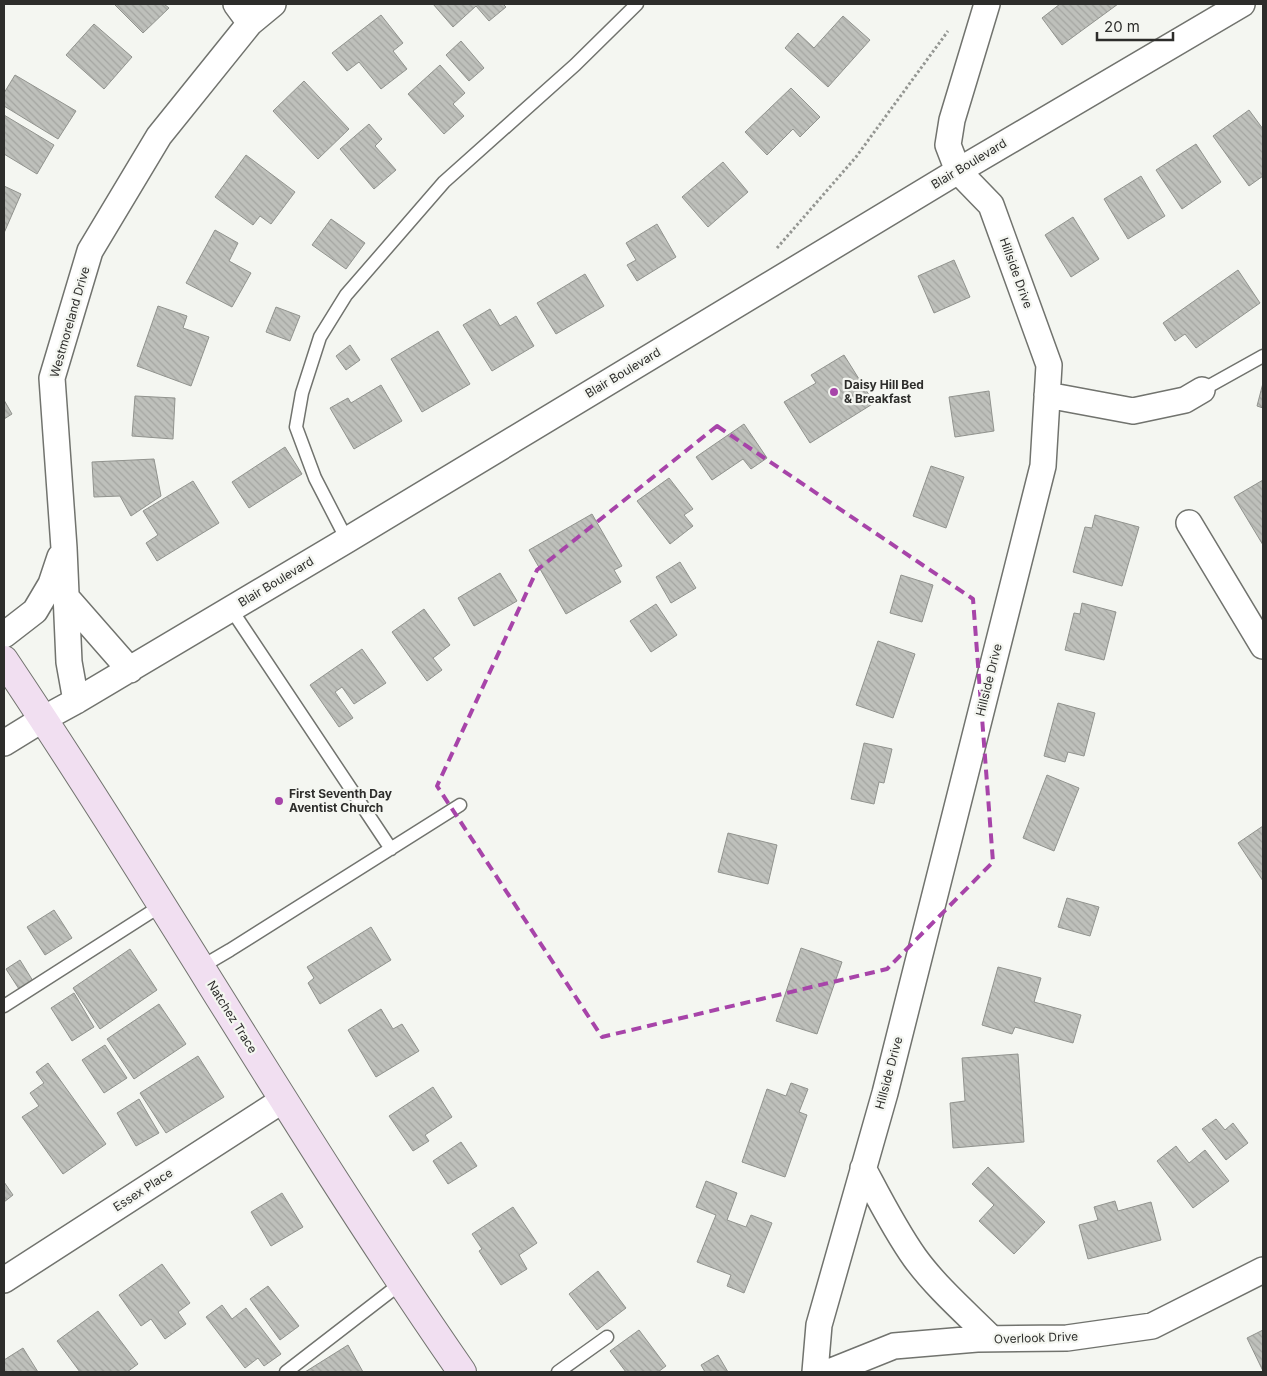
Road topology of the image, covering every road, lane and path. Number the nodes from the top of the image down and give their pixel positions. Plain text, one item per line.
1 (273, 4) edge
2 (637, 4) edge
3 (987, 4) edge
4 (1242, 4) edge
5 (243, 13) edge
6 (948, 31) dead end
7 (958, 171) junction
8 (777, 248) dead end
9 (1263, 356) edge
10 (1202, 390) joint
11 (1047, 394) junction
12 (1189, 523) dead end
13 (347, 540) junction
14 (64, 548) junction
15 (66, 597) junction
16 (231, 609) junction
17 (4, 635) edge
18 (1263, 646) edge
19 (4, 660) edge
20 (130, 670) junction
21 (76, 701) junction
22 (43, 719) junction
23 (4, 743) edge
24 (460, 805) dead end
25 (391, 849) junction
26 (162, 905) junction
27 (200, 966) junction
28 (4, 1006) edge
29 (283, 1100) junction
30 (863, 1168) junction
31 (1263, 1270) edge
32 (4, 1280) edge
33 (400, 1284) junction
34 (607, 1337) dead end
35 (992, 1339) junction
36 (286, 1372) edge
37 (462, 1372) edge
38 (558, 1372) edge
39 (815, 1372) edge
40 (829, 1372) edge

1 - 5 street, Westmoreland Drive
2 - 13 lane
3 - 7 street, Hillside Drive
4 - 7 street, Blair Boulevard
5 - 14 street, Westmoreland Drive
6 - 8 path
7 - 11 street, Hillside Drive
7 - 13 street, Blair Boulevard
9 - 10 lane
10 - 11 street
11 - 30 street, Hillside Drive
12 - 18 street
13 - 16 street, Blair Boulevard
14 - 15 street, Westmoreland Drive
14 - 17 street
15 - 20 street
15 - 21 street, Westmoreland Drive
16 - 20 street, Blair Boulevard
16 - 25 lane
19 - 22 main road, Natchez Trace
20 - 21 street, Blair Boulevard
21 - 22 street, Blair Boulevard
22 - 23 street, Blair Boulevard
22 - 26 main road, Natchez Trace
24 - 25 lane
25 - 27 lane
26 - 27 main road, Natchez Trace
26 - 28 lane
27 - 29 main road, Natchez Trace
29 - 32 street, Essex Place
29 - 33 main road, Natchez Trace
30 - 35 street
30 - 39 street, Hillside Drive
31 - 35 street, Overlook Drive
33 - 36 lane
33 - 37 main road, Natchez Trace
34 - 38 lane
35 - 40 street, Overlook Drive

